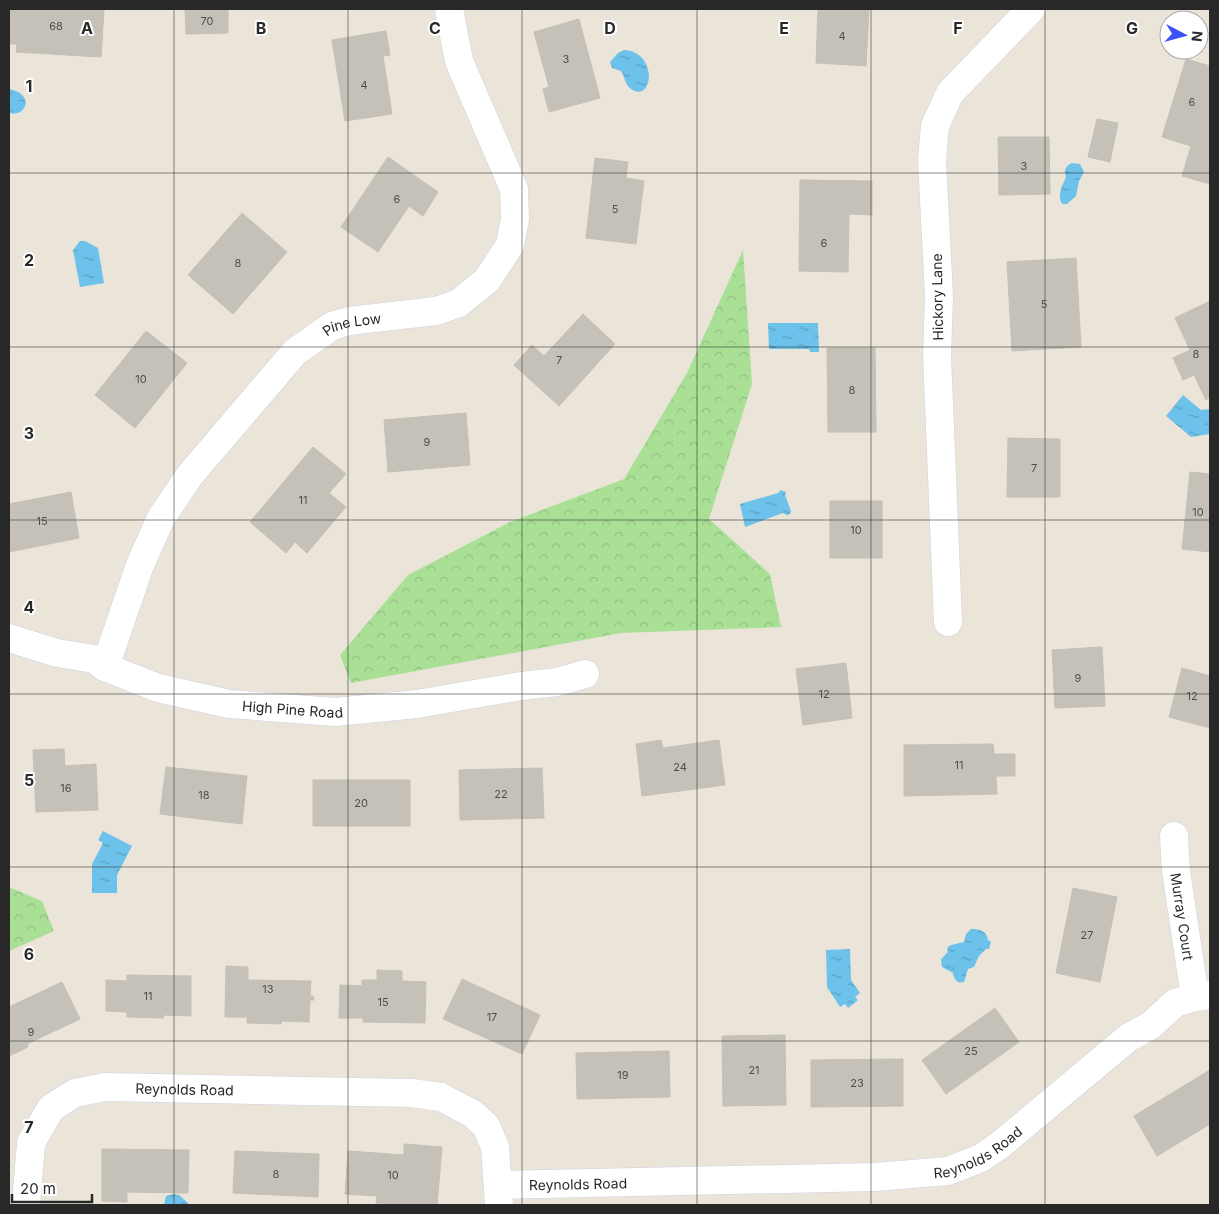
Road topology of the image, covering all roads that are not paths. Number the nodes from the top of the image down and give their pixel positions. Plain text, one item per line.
1 (448, 9) edge
2 (1031, 9) edge
3 (948, 622) dead end
4 (9, 638) edge
5 (105, 667) junction
6 (585, 674) dead end
7 (1174, 836) dead end
8 (1203, 996) edge
9 (499, 1195) edge
10 (26, 1205) edge

1 - 5 street, Pine Low
2 - 3 street, Hickory Lane
4 - 5 street, High Pine Road
5 - 6 street, High Pine Road
7 - 8 street, Murray Court
8 - 9 street, Reynolds Road
9 - 10 street, Reynolds Road

